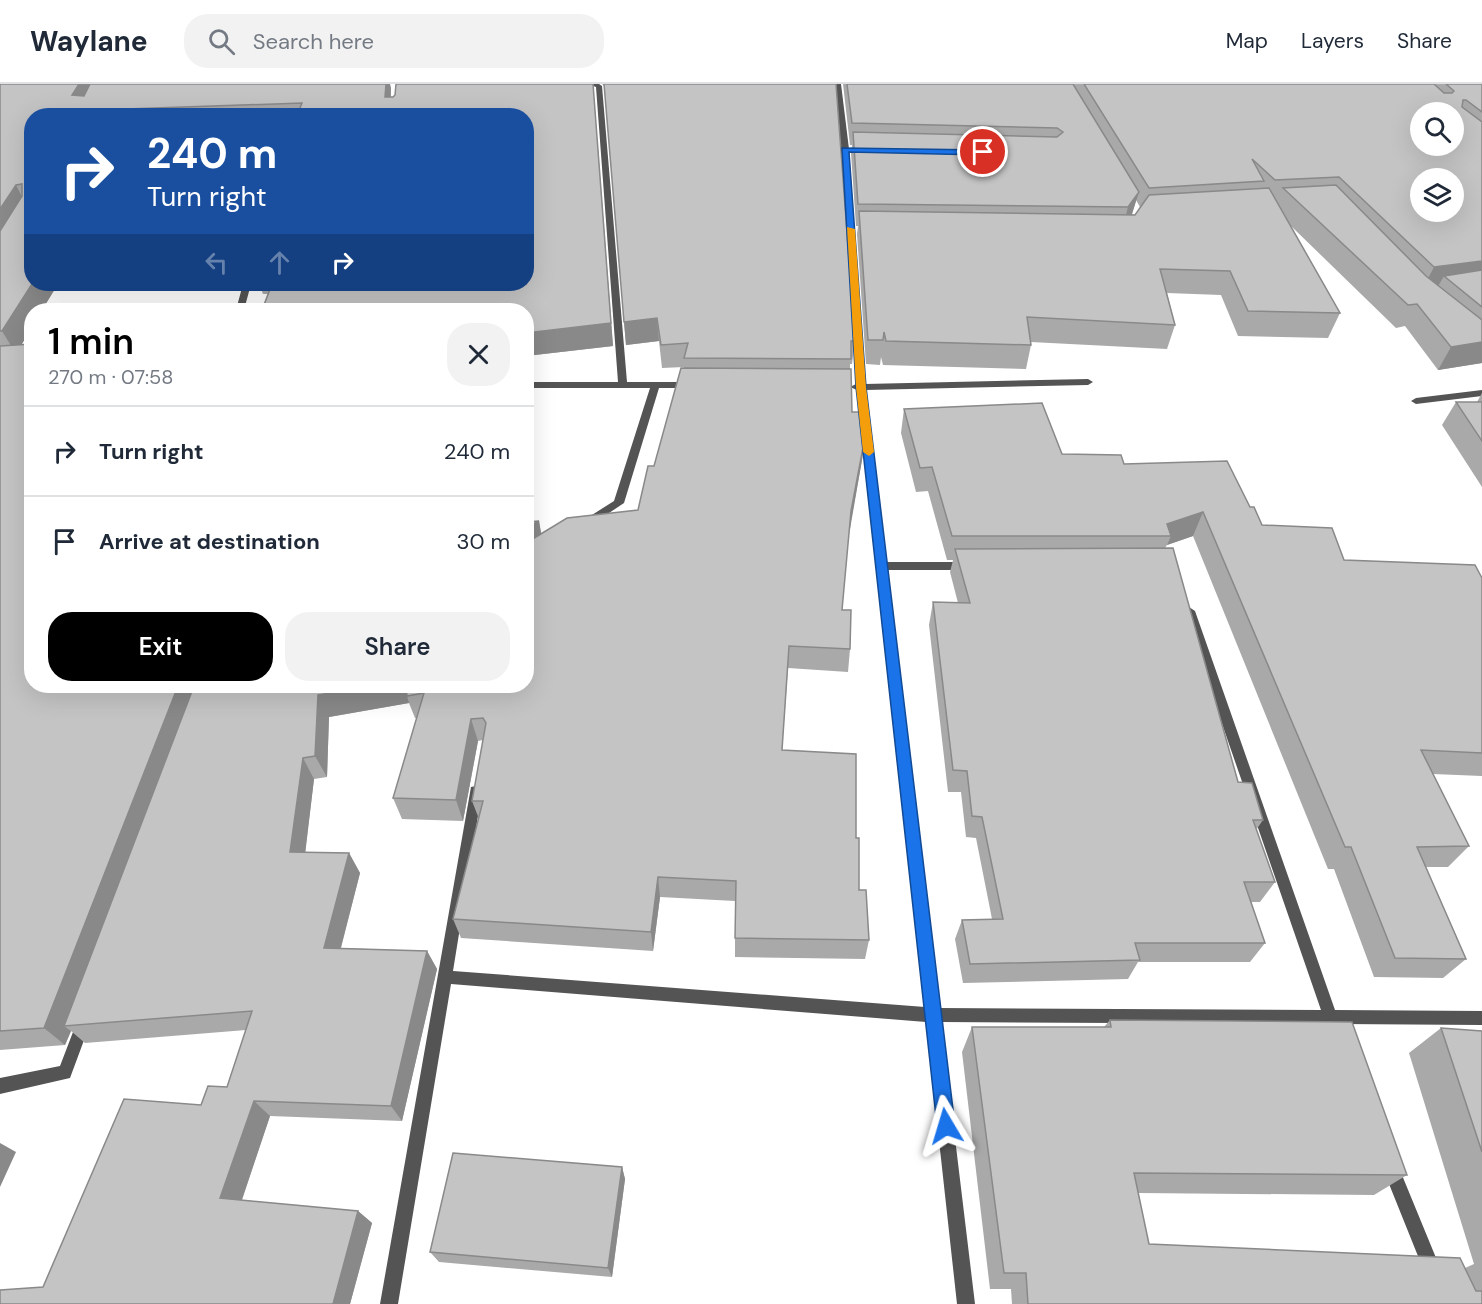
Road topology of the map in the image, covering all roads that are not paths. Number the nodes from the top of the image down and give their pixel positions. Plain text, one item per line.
1 (591, 84) edge
2 (838, 84) edge
3 (845, 149) junction
4 (856, 150) edge
5 (850, 230) junction
6 (862, 230) edge
7 (1088, 382) dead end
8 (534, 385) edge
9 (623, 385) junction
10 (655, 385) junction
11 (701, 386) edge
12 (855, 387) junction
13 (1482, 393) edge
14 (1416, 401) dead end
15 (581, 527) edge
16 (882, 566) junction
17 (975, 566) edge
18 (1185, 599) edge
19 (478, 780) edge
20 (446, 977) junction
21 (89, 1006) edge
22 (933, 1015) junction
23 (1329, 1018) junction
24 (1482, 1018) edge
25 (1343, 1051) edge
26 (0, 1086) edge
27 (1383, 1150) edge
28 (1437, 1282) edge
29 (389, 1304) edge
30 (966, 1304) edge

1 - 9 street
2 - 3 street
3 - 4 street
3 - 5 street
5 - 6 street
5 - 12 street
7 - 12 street
8 - 9 street
9 - 10 street
10 - 11 street
10 - 15 street
12 - 16 street
13 - 14 street
16 - 17 street
16 - 22 street
18 - 23 street
19 - 20 street
20 - 22 street
20 - 29 street
21 - 26 street
22 - 23 street
22 - 30 street
23 - 24 street
23 - 25 street
27 - 28 street

